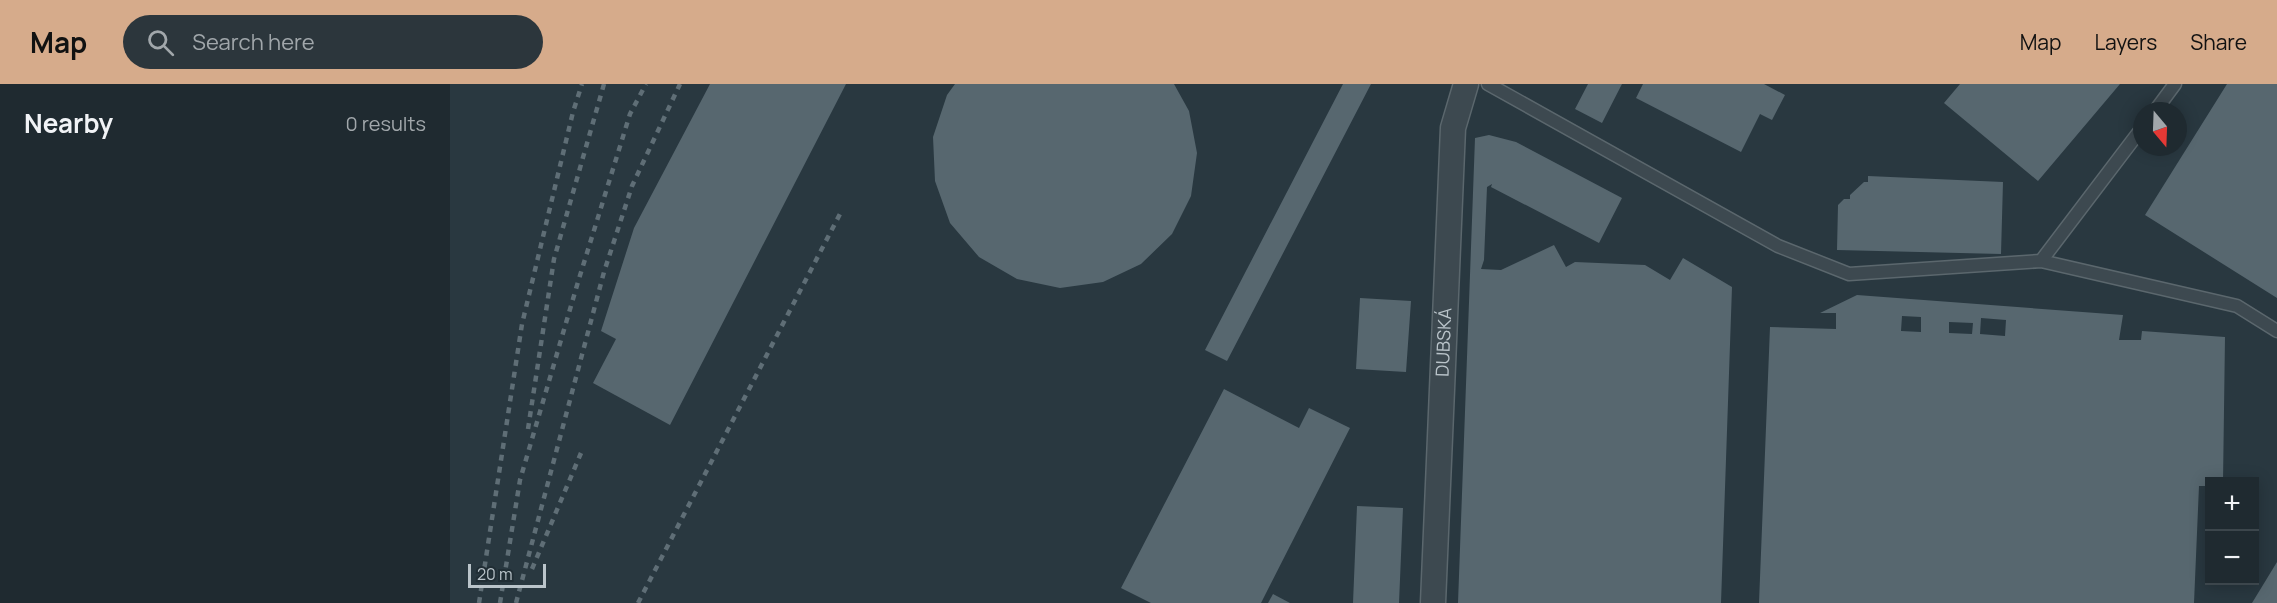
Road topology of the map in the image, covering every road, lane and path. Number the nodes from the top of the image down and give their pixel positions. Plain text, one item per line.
1 (1466, 84) edge
2 (1488, 84) edge
3 (2175, 84) edge
4 (2161, 102) edge
5 (2133, 140) edge
6 (2041, 261) junction
7 (2277, 331) edge
8 (1433, 603) edge

1 - 8 street, DUBSKÁ
2 - 6 lane
3 - 4 lane
5 - 6 lane
6 - 7 lane

